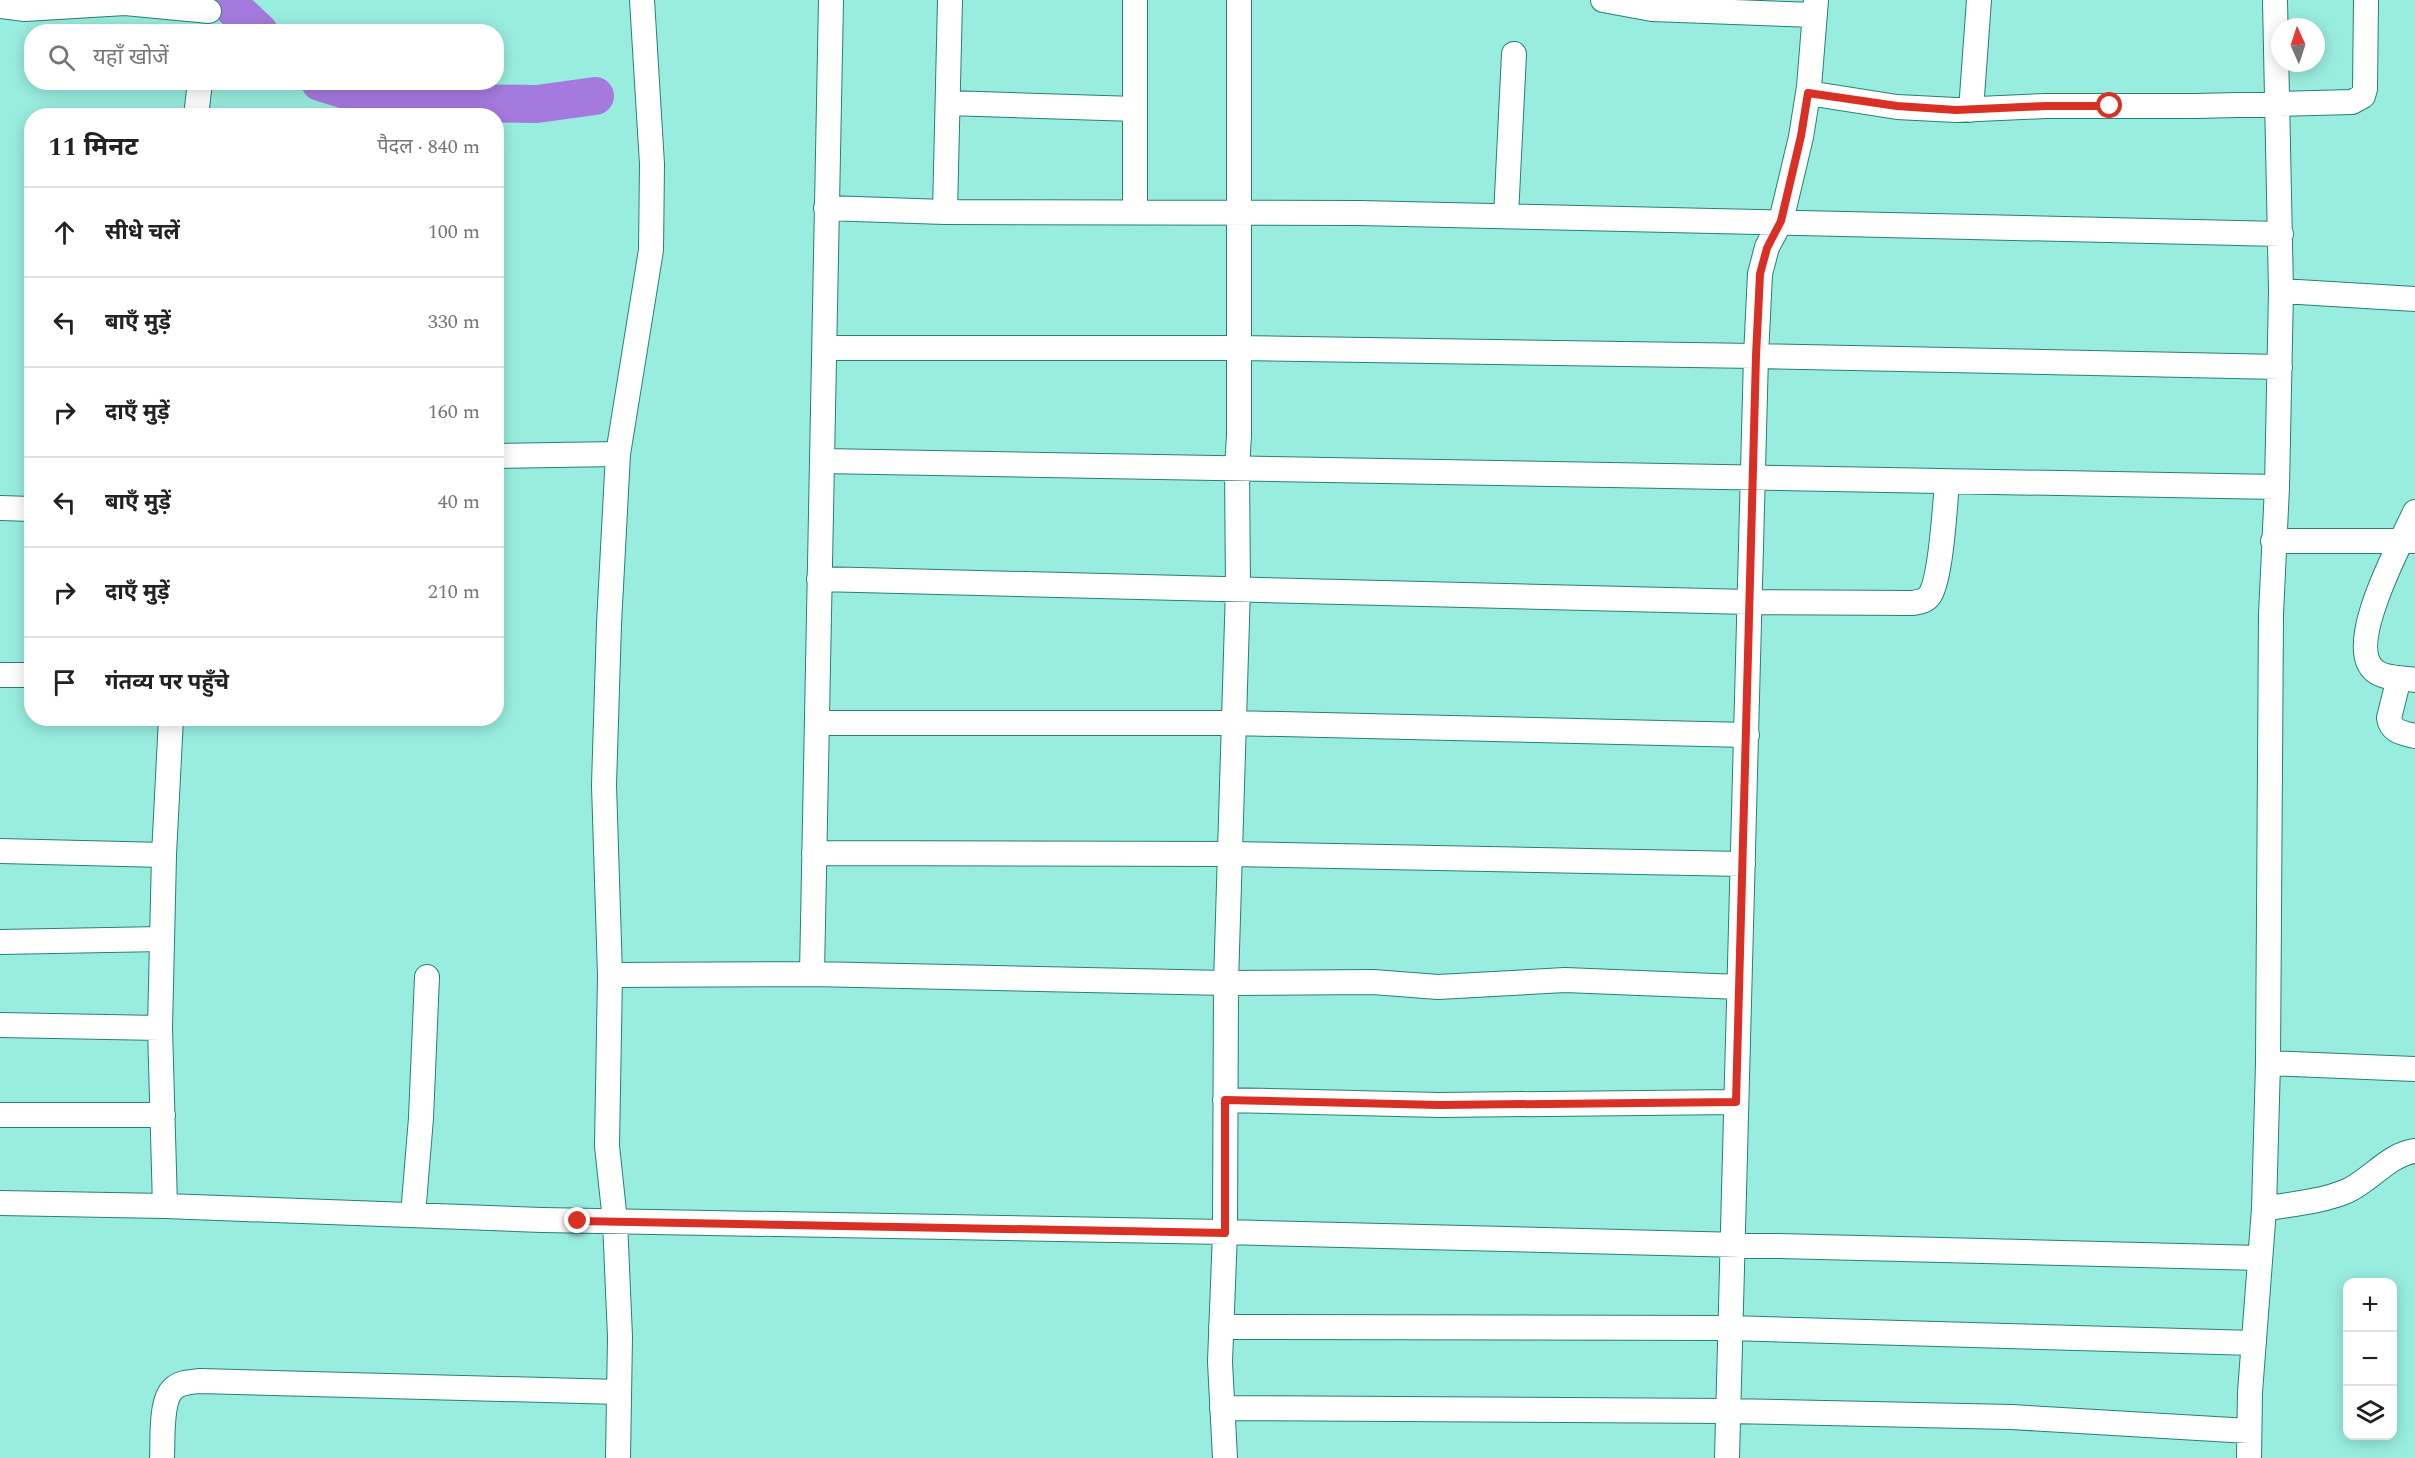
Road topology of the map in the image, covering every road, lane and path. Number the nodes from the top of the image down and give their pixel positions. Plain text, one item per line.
1 (642, 0) edge
2 (831, 0) edge
3 (950, 0) edge
4 (1134, 0) edge
5 (1239, 0) edge
6 (1603, 0) edge
7 (2275, 0) edge
8 (2366, 0) edge
9 (0, 6) edge
10 (1815, 8) edge
11 (1979, 10) edge
12 (208, 14) edge
13 (1514, 54) dead end
14 (1809, 84) junction
15 (199, 90) edge
16 (948, 103) junction
17 (2278, 104) junction
18 (197, 108) edge
19 (1135, 109) junction
20 (1971, 110) junction
21 (826, 208) junction
22 (1135, 211) junction
23 (1240, 211) junction
24 (945, 212) junction
25 (1506, 216) junction
26 (1781, 221) junction
27 (2281, 234) junction
28 (2281, 291) junction
29 (2415, 300) edge
30 (825, 348) junction
31 (1238, 348) junction
32 (1756, 356) junction
33 (2280, 367) junction
34 (618, 454) junction
35 (504, 456) edge
36 (822, 461) junction
37 (1237, 467) junction
38 (1753, 478) junction
39 (1947, 482) junction
40 (2277, 487) junction
41 (0, 508) edge
42 (24, 509) edge
43 (2415, 512) edge
44 (2273, 541) junction
45 (2409, 541) edge
46 (819, 579) junction
47 (1238, 588) junction
48 (1749, 602) junction
49 (0, 675) edge
50 (24, 675) edge
51 (2407, 679) edge
52 (817, 723) junction
53 (1233, 723) junction
54 (171, 726) edge
55 (1747, 735) junction
56 (2415, 736) edge
57 (0, 851) edge
58 (814, 852) junction
59 (1230, 854) junction
60 (164, 855) junction
61 (1743, 864) junction
62 (162, 939) junction
63 (0, 942) edge
64 (812, 974) junction
65 (610, 975) junction
66 (427, 977) dead end
67 (1226, 983) junction
68 (1739, 987) junction
69 (0, 1025) edge
70 (160, 1028) junction
71 (2268, 1063) junction
72 (2415, 1069) edge
73 (1225, 1100) junction
74 (1736, 1102) junction
75 (0, 1115) edge
76 (163, 1115) junction
77 (2415, 1150) edge
78 (0, 1203) edge
79 (165, 1206) junction
80 (2264, 1209) junction
81 (413, 1215) junction
82 (615, 1221) junction
83 (1225, 1233) junction
84 (1732, 1245) junction
85 (2260, 1258) junction
86 (1221, 1327) junction
87 (1729, 1328) junction
88 (2254, 1343) junction
89 (619, 1392) junction
90 (1222, 1408) junction
91 (1727, 1412) junction
92 (2249, 1431) junction
93 (162, 1458) edge
94 (618, 1458) edge
95 (1225, 1458) edge
96 (1727, 1458) edge
97 (2249, 1458) edge

1 - 34 street
2 - 21 street
3 - 16 street
4 - 19 street
5 - 23 street
6 - 10 street
7 - 17 street
8 - 17 street
9 - 12 street
10 - 14 street
11 - 20 street
13 - 25 street
14 - 20 street
14 - 26 street
15 - 18 street
16 - 19 street
16 - 24 street
17 - 20 street
17 - 27 street
19 - 22 street
21 - 24 street
21 - 30 street
22 - 23 street
22 - 24 street
23 - 25 street
23 - 31 street
25 - 26 street
26 - 27 street
26 - 32 street
27 - 28 street
28 - 29 street
28 - 33 street
30 - 31 street
30 - 36 street
31 - 32 street
31 - 37 street
32 - 33 street
32 - 38 street
33 - 40 street
34 - 35 street
34 - 65 street
36 - 37 street
36 - 46 street
37 - 38 street
37 - 47 street
38 - 39 street
38 - 48 street
39 - 40 street
39 - 48 street
40 - 44 street
41 - 42 street
43 - 45 street
44 - 45 street
44 - 71 street
45 - 51 street
46 - 47 street
46 - 52 street
47 - 48 street
47 - 53 street
48 - 55 street
49 - 50 street
51 - 56 street
52 - 53 street
52 - 58 street
53 - 55 street
53 - 59 street
54 - 60 street
55 - 61 street
57 - 60 street
58 - 59 street
58 - 64 street
59 - 61 street
59 - 67 street
60 - 62 street
61 - 68 street
62 - 63 street
62 - 70 street
64 - 65 street
64 - 67 street
65 - 82 street
66 - 81 street
67 - 68 street
67 - 73 street
68 - 74 street
69 - 70 street
70 - 76 street
71 - 72 street
71 - 80 street
73 - 74 street
73 - 83 street
74 - 84 street
75 - 76 street
76 - 79 street
77 - 80 street
78 - 79 street
79 - 81 street
80 - 85 street
81 - 82 street
82 - 83 street
82 - 89 street
83 - 84 street
83 - 86 street
84 - 85 street
84 - 87 street
85 - 88 street
86 - 87 street
86 - 90 street
87 - 88 street
87 - 91 street
88 - 92 street
89 - 93 street
89 - 94 street
90 - 91 street
90 - 95 street
91 - 92 street
91 - 96 street
92 - 97 street

